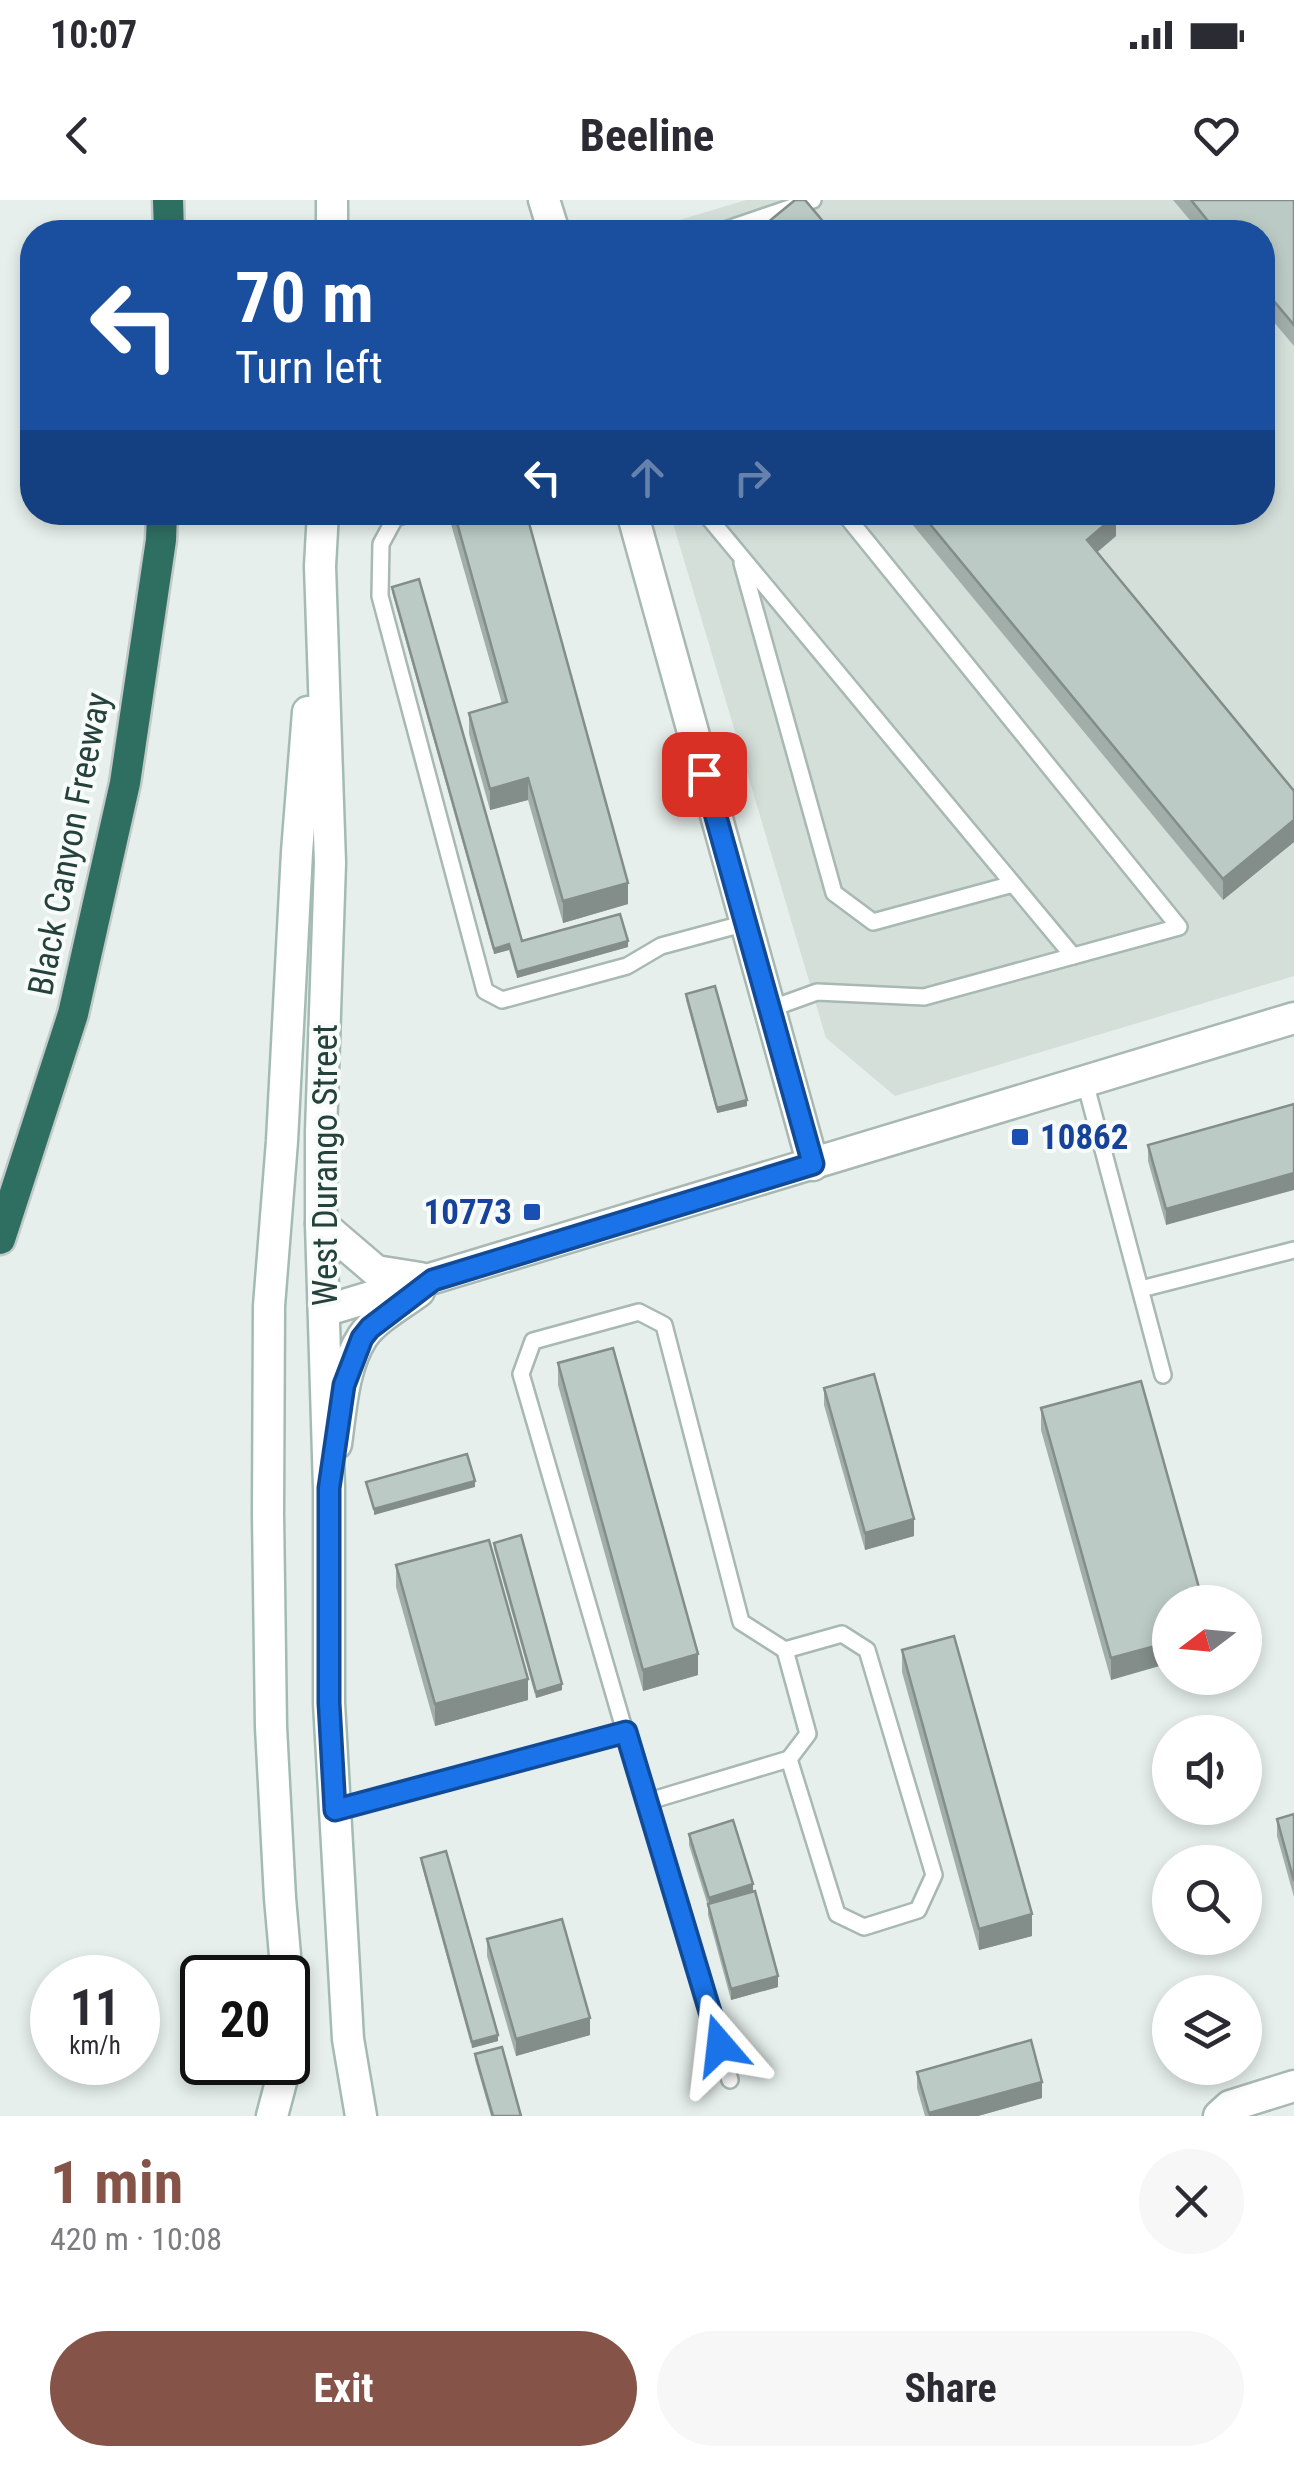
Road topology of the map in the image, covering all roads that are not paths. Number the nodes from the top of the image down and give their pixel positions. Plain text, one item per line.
1 (813, 200) edge
2 (754, 220) edge
3 (162, 525) edge
4 (323, 525) edge
5 (390, 525) edge
6 (636, 525) edge
7 (715, 525) edge
8 (854, 525) edge
9 (740, 556) junction
10 (320, 566) junction
11 (1013, 884) junction
12 (746, 922) junction
13 (1073, 956) junction
14 (770, 1009) junction
15 (1294, 1018) edge
16 (1085, 1082) junction
17 (813, 1164) junction
18 (322, 1224) junction
19 (0, 1240) edge
20 (1294, 1250) edge
21 (433, 1280) junction
22 (1141, 1289) junction
23 (324, 1311) junction
24 (1163, 1375) dead end
25 (329, 1488) junction
26 (785, 1650) junction
27 (626, 1732) junction
28 (788, 1758) junction
29 (646, 1802) junction
30 (335, 1810) junction
31 (285, 1955) edge
32 (730, 2080) dead end
33 (280, 2085) edge
34 (1294, 2086) edge
35 (272, 2116) edge
36 (361, 2116) edge
37 (1219, 2116) edge

1 - 2 lane
3 - 19 highway, Black Canyon Freeway
4 - 10 main road, West Durango Street
5 - 12 lane
6 - 12 main road
7 - 9 lane
8 - 13 lane
9 - 11 lane
9 - 11 lane
10 - 18 main road, West Durango Street
10 - 31 main road
11 - 13 lane
12 - 14 main road
13 - 14 lane
14 - 17 main road
15 - 16 main road
16 - 17 main road
16 - 22 lane
17 - 21 main road
18 - 21 main road
18 - 23 main road, West Durango Street
20 - 22 lane
21 - 23 main road
21 - 25 main road
22 - 24 lane
23 - 25 main road, West Durango Street
25 - 30 main road, West Durango Street
26 - 27 lane
26 - 28 lane
26 - 28 lane
27 - 29 lane
27 - 30 lane
28 - 29 lane
29 - 32 lane
30 - 36 main road, West Durango Street
33 - 35 main road
34 - 37 main road

